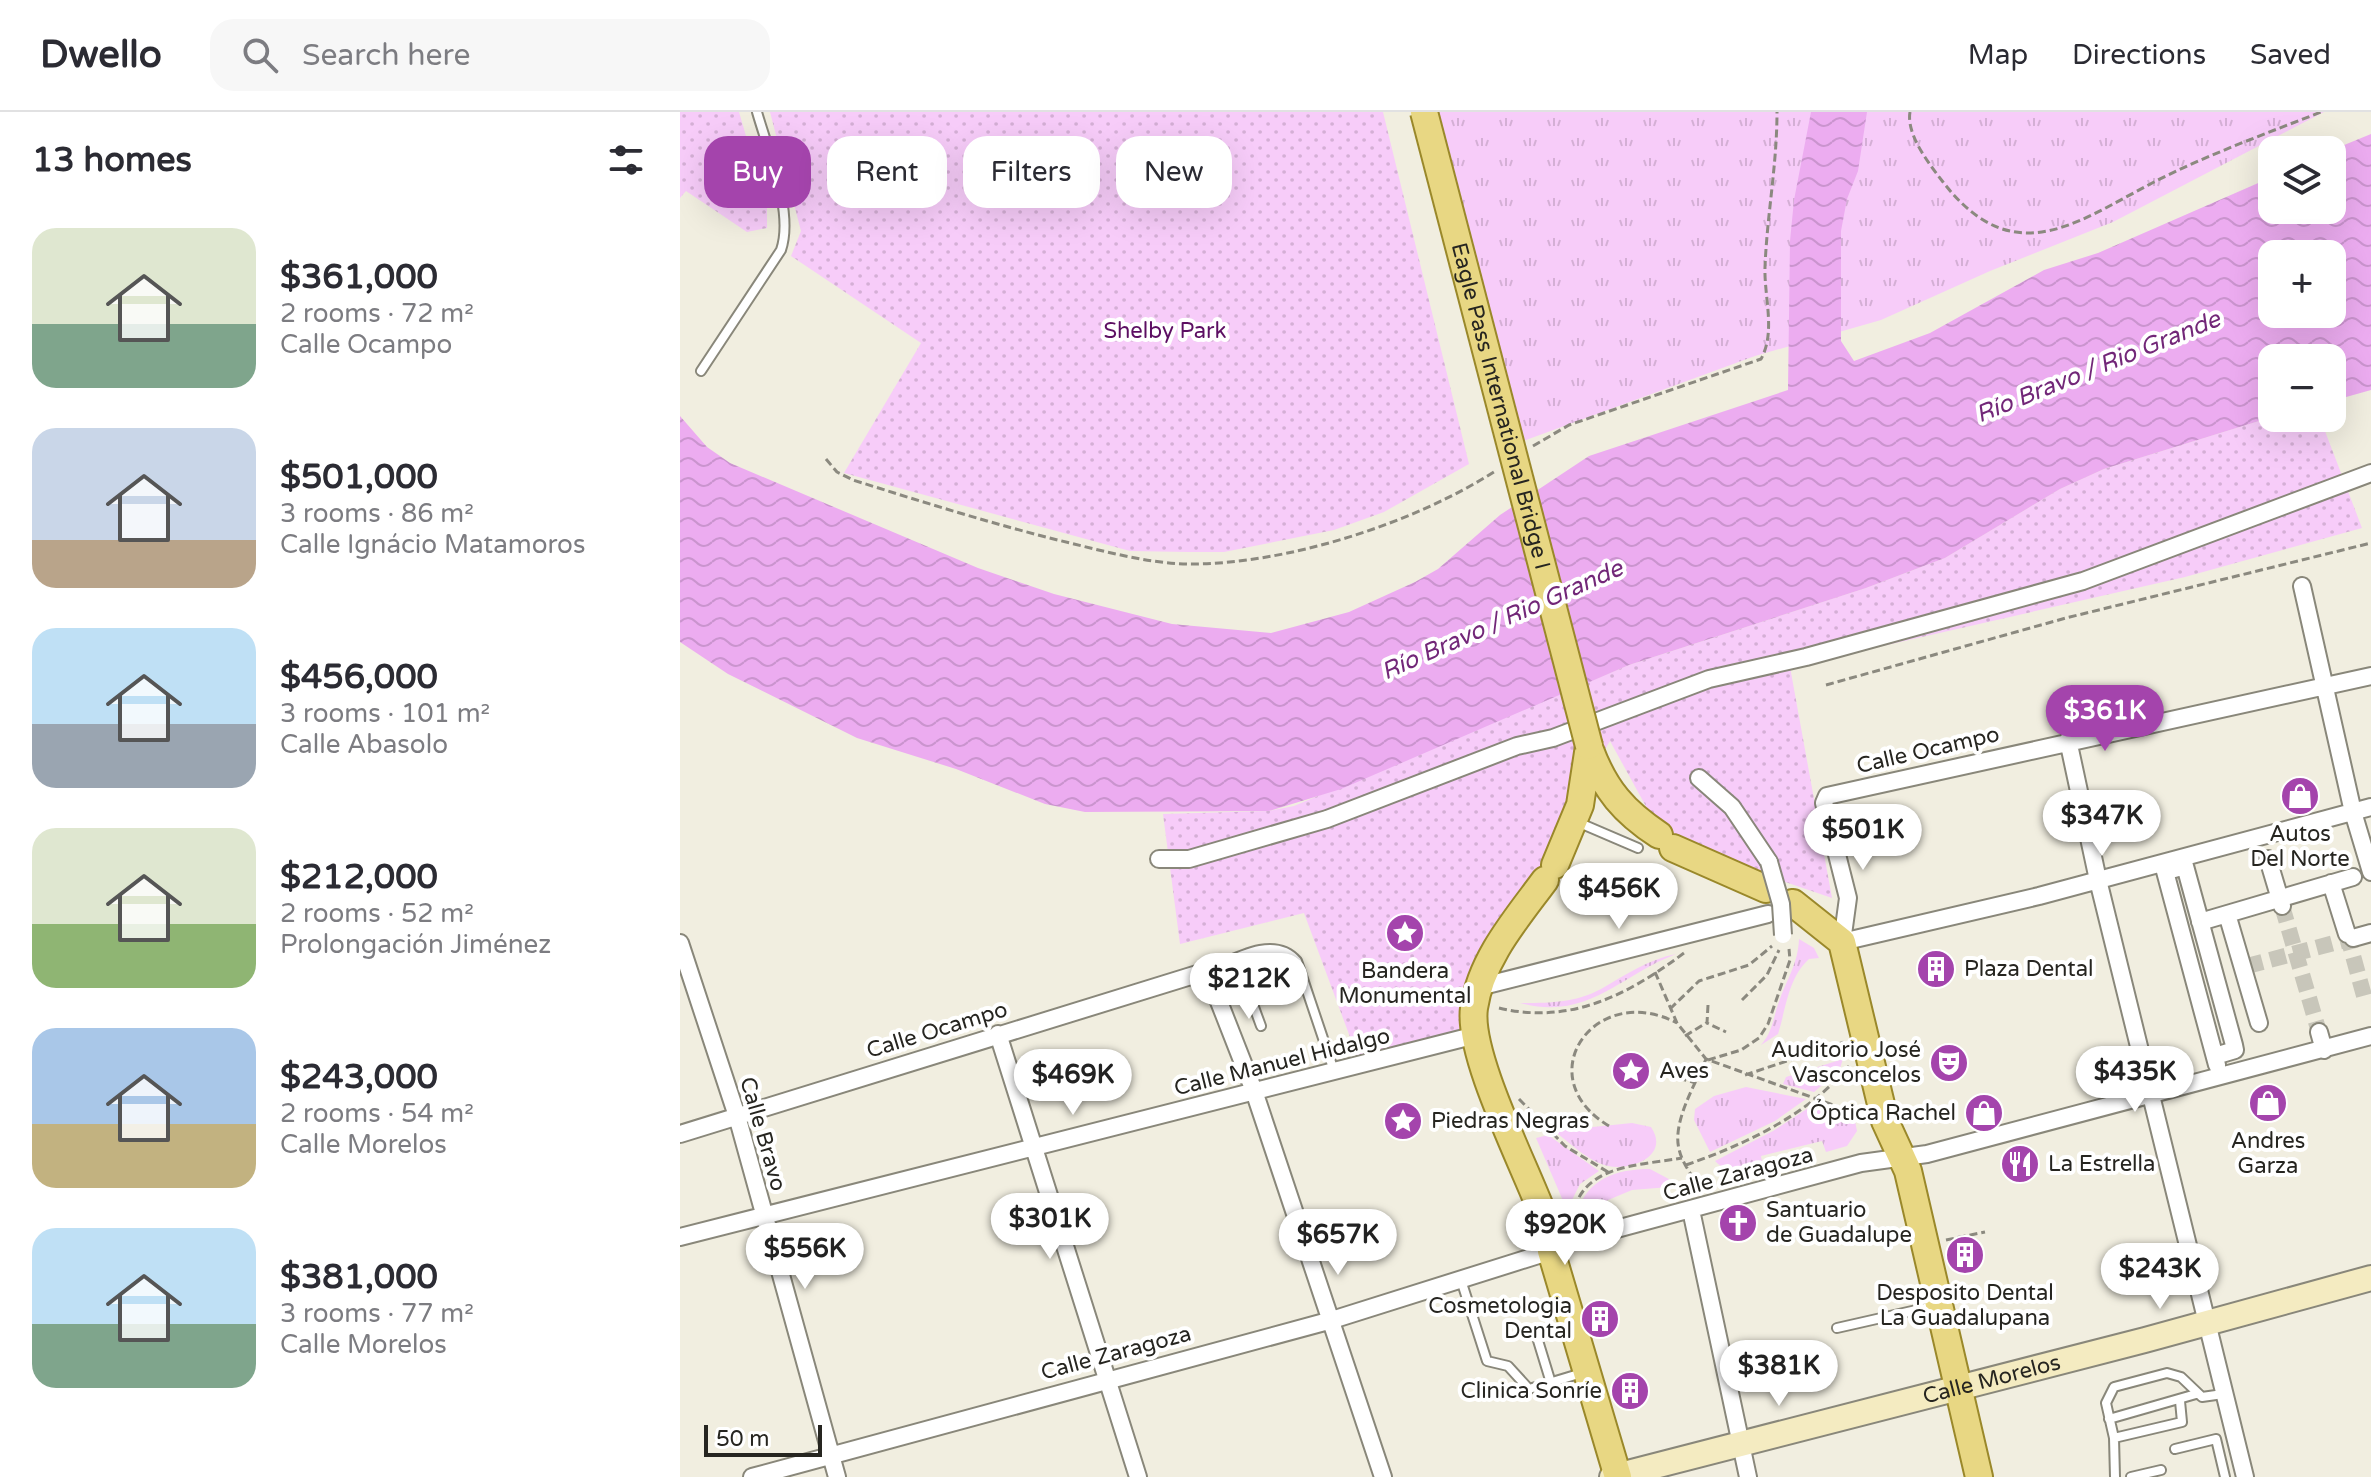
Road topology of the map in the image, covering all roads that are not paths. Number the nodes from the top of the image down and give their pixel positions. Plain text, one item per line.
1 (757, 112) edge
2 (1424, 112) edge
3 (701, 371) dead end
4 (2371, 473) edge
5 (2302, 586) dead end
6 (2371, 676) edge
7 (2324, 686) junction
8 (2068, 740) junction
9 (1589, 746) junction
10 (1699, 778) dead end
11 (2371, 807) edge
12 (2353, 812) junction
13 (1574, 821) junction
14 (1656, 844) junction
15 (1159, 859) dead end
16 (2268, 859) dead end
17 (2164, 867) junction
18 (2371, 872) edge
19 (2353, 877) dead end
20 (2098, 880) junction
21 (2331, 883) junction
22 (1767, 901) joint
23 (2280, 902) junction
24 (1796, 905) dead end
25 (2227, 914) junction
26 (2200, 922) junction
27 (2371, 933) edge
28 (1783, 935) road end
29 (1842, 942) junction
30 (680, 943) edge
31 (1236, 958) junction
32 (2245, 967) junction
33 (1207, 971) junction
34 (2215, 975) junction
35 (1479, 987) junction
36 (2259, 1023) dead end
37 (1261, 1026) dead end
38 (2319, 1032) tunnel mouth
39 (998, 1034) junction
40 (1476, 1035) junction
41 (2371, 1036) edge
42 (2324, 1050) junction
43 (2215, 1056) junction
44 (1334, 1071) junction
45 (2221, 1078) junction
46 (1254, 1091) junction
47 (2151, 1096) junction
48 (737, 1116) junction
49 (680, 1134) edge
50 (1033, 1147) junction
51 (1905, 1160) junction
52 (1691, 1210) junction
53 (763, 1215) junction
54 (680, 1237) edge
55 (1551, 1251) junction
56 (2371, 1278) edge
57 (1461, 1280) junction
58 (1940, 1305) junction
59 (1332, 1320) junction
60 (2205, 1321) junction
61 (1837, 1328) dead end
62 (1536, 1334) dead end
63 (1588, 1371) junction
64 (1109, 1377) junction
65 (1551, 1383) junction
66 (1960, 1388) junction
67 (2196, 1394) junction
68 (2223, 1394) junction
69 (2180, 1401) junction
70 (2109, 1419) junction
71 (2114, 1438) junction
72 (1741, 1443) junction
73 (2175, 1449) dead end
74 (830, 1454) junction
75 (2161, 1470) dead end
76 (1616, 1476) edge
77 (752, 1477) edge
78 (837, 1477) edge
79 (1138, 1477) edge
80 (1383, 1477) edge
81 (1748, 1477) edge
82 (1979, 1477) edge
83 (2115, 1477) edge
84 (2131, 1477) edge
85 (2225, 1477) edge
86 (2245, 1477) edge

1 - 3 lane
2 - 9 main road, Eagle Pass International Bridge I, bridge
4 - 15 street
5 - 7 street
6 - 7 street, Calle Ocampo
7 - 8 street, Calle Ocampo
7 - 12 street
8 - 20 street
8 - 29 street, Calle Ocampo
9 - 13 main road
9 - 14 main road, Eagle Pass International Bridge I
10 - 28 street, bridge
11 - 12 street
12 - 17 street
12 - 18 street
13 - 14 lane
13 - 35 main road
14 - 22 main road, Eagle Pass International Bridge I
16 - 23 street
17 - 20 street
17 - 26 street
17 - 43 street
19 - 21 street
20 - 29 street
20 - 47 street
21 - 23 street
21 - 27 street
22 - 35 street
23 - 25 street
24 - 29 main road
25 - 26 street
25 - 32 street
26 - 34 street
29 - 51 main road
30 - 48 street, Calle Bravo
31 - 33 lane
31 - 37 lane
31 - 44 lane
32 - 34 street
32 - 36 street
33 - 39 street, Calle Ocampo
33 - 46 street
34 - 43 street
35 - 40 main road
38 - 42 street
39 - 48 street, Calle Ocampo
39 - 50 street
40 - 44 street, Calle Manuel Hidalgo
40 - 55 main road
41 - 42 street, Calle Zaragoza
42 - 45 street, Calle Zaragoza
43 - 45 street
44 - 46 street, Calle Manuel Hidalgo
45 - 47 street, Calle Zaragoza
46 - 50 street, Calle Manuel Hidalgo
46 - 59 street
47 - 51 street, Calle Zaragoza
47 - 60 street
48 - 49 street, Calle Ocampo
48 - 53 street, Calle Bravo
50 - 53 street, Calle Manuel Hidalgo
50 - 64 street
51 - 52 street, Calle Zaragoza
51 - 58 main road
52 - 55 street, Calle Zaragoza
52 - 72 street
53 - 54 street, Calle Manuel Hidalgo
53 - 74 street, Calle Bravo
55 - 57 street, Calle Zaragoza
55 - 63 main road
56 - 60 street, Calle Morelos
57 - 59 street, Calle Zaragoza
57 - 65 lane
58 - 61 lane
58 - 66 main road
59 - 64 street, Calle Zaragoza
59 - 80 street
60 - 66 street, Calle Morelos
60 - 68 street
62 - 65 lane
63 - 65 lane
63 - 76 main road
64 - 74 street, Calle Zaragoza
64 - 79 street
66 - 72 street, Calle Morelos
66 - 82 main road
67 - 68 lane
67 - 69 lane
67 - 70 lane
68 - 86 street
69 - 70 lane
69 - 71 lane
70 - 71 lane
71 - 83 lane
72 - 76 street, Calle Morelos
72 - 81 street
73 - 85 lane
74 - 77 street, Calle Zaragoza
74 - 78 street, Calle Bravo
75 - 84 lane

